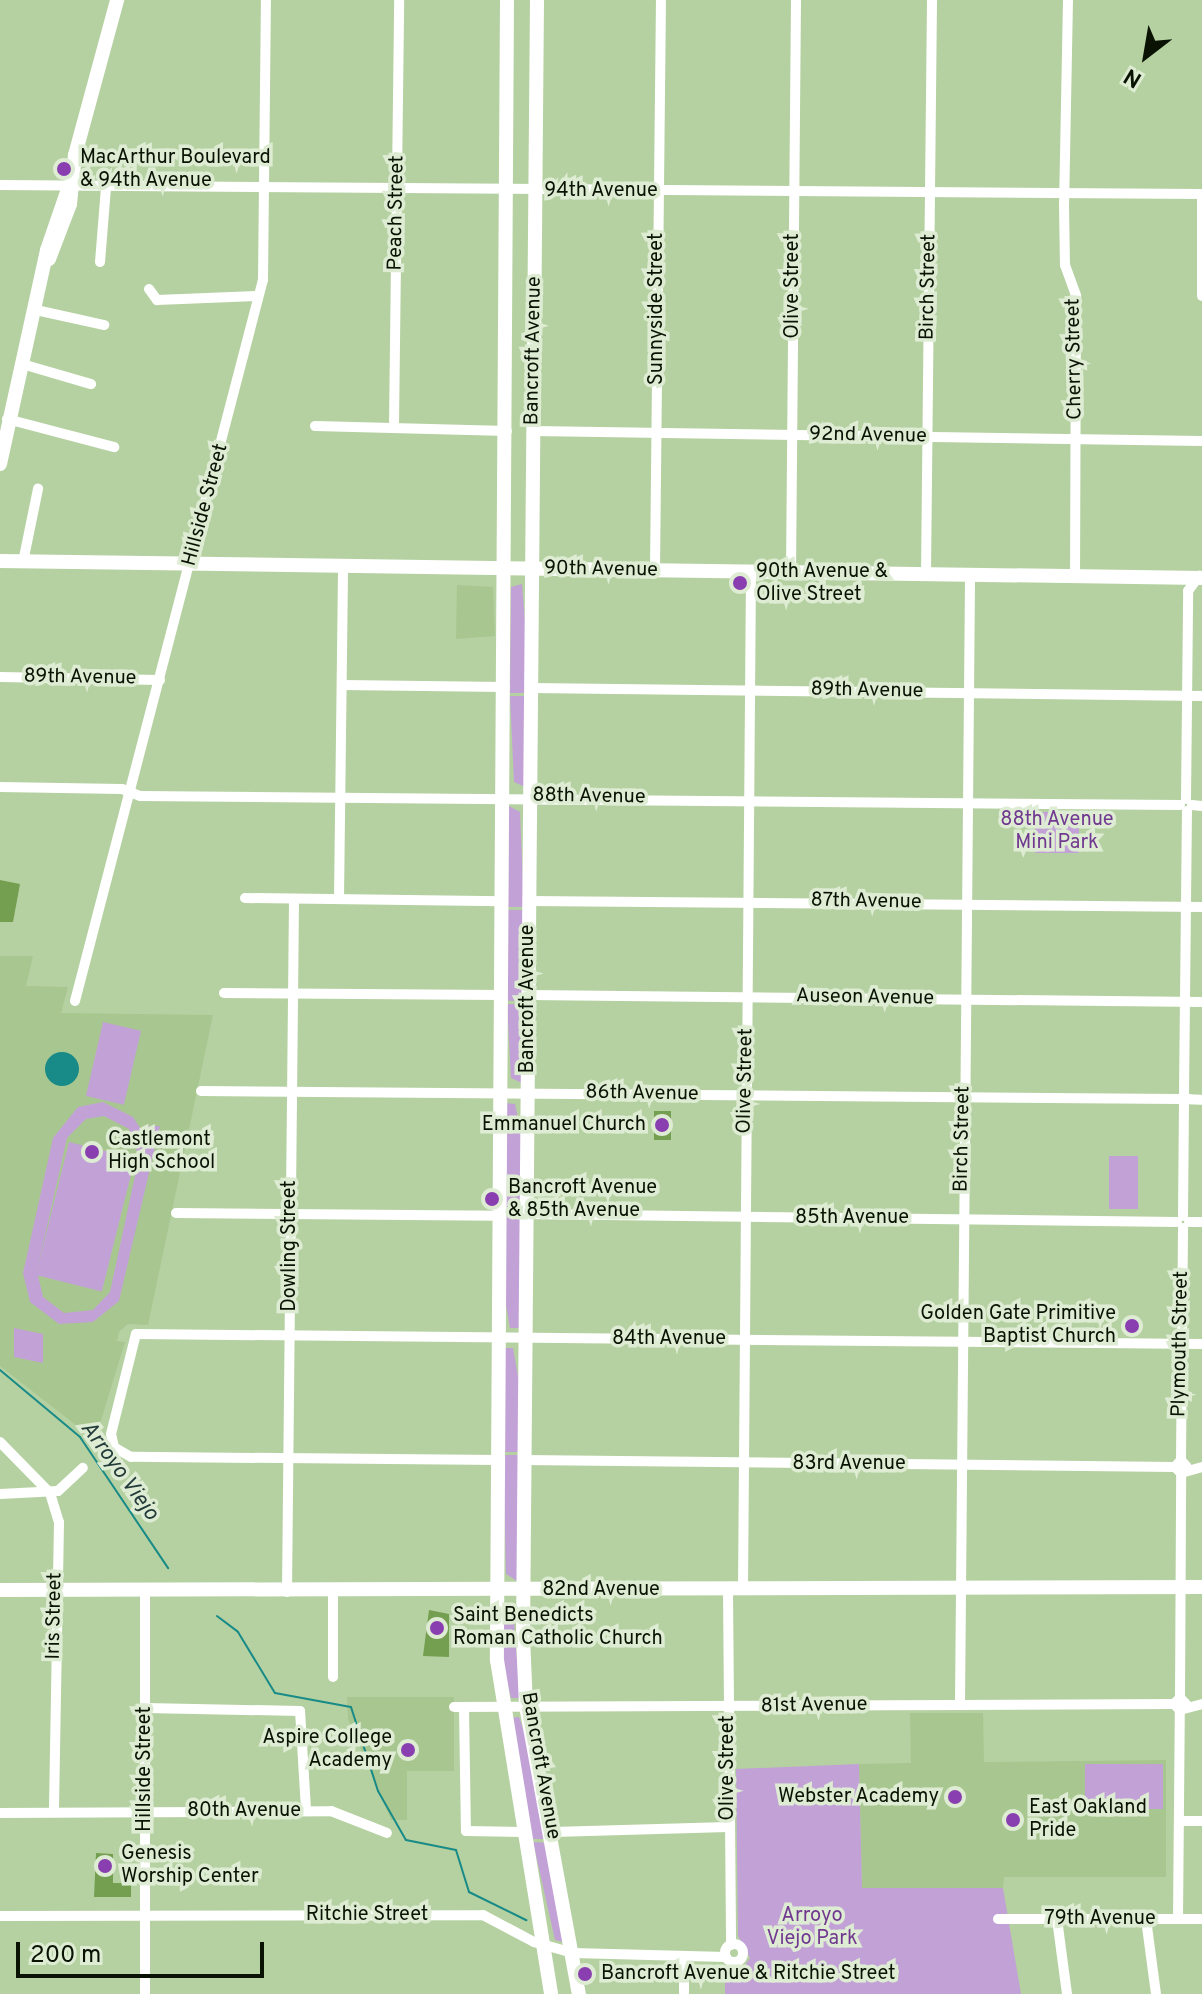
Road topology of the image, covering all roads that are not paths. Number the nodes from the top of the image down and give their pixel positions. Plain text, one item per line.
1 (117, 0) edge
2 (266, 0) edge
3 (399, 0) edge
4 (507, 0) edge
5 (537, 0) edge
6 (661, 0) edge
7 (796, 0) edge
8 (932, 0) edge
9 (1068, 0) edge
10 (0, 185) edge
11 (69, 186) junction
12 (106, 187) junction
13 (264, 188) junction
14 (397, 188) junction
15 (794, 189) junction
16 (930, 190) junction
17 (506, 191) junction
18 (657, 191) junction
19 (535, 192) junction
20 (1064, 192) junction
21 (1202, 196) edge
22 (100, 262) dead end
23 (149, 289) dead end
24 (258, 296) junction
25 (1202, 296) edge
26 (36, 310) junction
27 (104, 325) dead end
28 (22, 364) junction
29 (91, 384) dead end
30 (3, 423) edge
31 (394, 425) junction
32 (315, 426) dead end
33 (507, 431) junction
34 (533, 431) junction
35 (657, 433) junction
36 (792, 435) junction
37 (929, 437) junction
38 (1077, 438) junction
39 (1202, 441) edge
40 (114, 447) dead end
41 (0, 464) edge
42 (38, 489) dead end
43 (0, 561) edge
44 (23, 562) junction
45 (191, 564) junction
46 (343, 566) junction
47 (506, 569) junction
48 (532, 569) junction
49 (655, 570) junction
50 (751, 572) junction
51 (791, 572) junction
52 (926, 574) junction
53 (970, 575) junction
54 (1075, 576) junction
55 (1200, 576) edge
56 (0, 677) edge
57 (160, 680) junction
58 (342, 685) junction
59 (505, 687) junction
60 (531, 688) junction
61 (748, 689) junction
62 (967, 692) junction
63 (1187, 696) junction
64 (1202, 696) edge
65 (0, 787) edge
66 (130, 792) junction
67 (340, 796) junction
68 (504, 796) junction
69 (530, 796) junction
70 (746, 798) junction
71 (966, 801) junction
72 (1189, 805) edge
73 (245, 898) dead end
74 (294, 899) junction
75 (339, 899) junction
76 (503, 901) junction
77 (529, 901) junction
78 (746, 901) junction
79 (964, 904) junction
80 (1185, 907) junction
81 (1202, 907) edge
82 (224, 993) dead end
83 (292, 993) junction
84 (502, 995) junction
85 (528, 995) junction
86 (747, 996) junction
87 (964, 999) junction
88 (75, 1001) dead end
89 (1185, 1001) junction
90 (1202, 1002) edge
91 (201, 1091) dead end
92 (292, 1091) junction
93 (502, 1092) junction
94 (527, 1092) junction
95 (744, 1095) junction
96 (964, 1098) junction
97 (1184, 1099) junction
98 (1202, 1100) edge
99 (176, 1213) dead end
100 (290, 1213) junction
101 (526, 1214) junction
102 (500, 1216) junction
103 (746, 1218) junction
104 (962, 1219) junction
105 (1183, 1222) junction
106 (1202, 1222) edge
107 (290, 1336) junction
108 (500, 1337) junction
109 (525, 1337) junction
110 (744, 1339) junction
111 (960, 1341) junction
112 (1182, 1344) junction
113 (1202, 1344) edge
114 (0, 1442) edge
115 (288, 1459) junction
116 (499, 1460) junction
117 (524, 1460) junction
118 (742, 1464) junction
119 (960, 1464) junction
120 (1181, 1467) junction
121 (1202, 1467) edge
122 (83, 1468) dead end
123 (50, 1493) junction
124 (0, 1494) edge
125 (1180, 1587) junction
126 (1202, 1587) edge
127 (961, 1589) junction
128 (0, 1590) edge
129 (523, 1590) junction
130 (735, 1590) junction
131 (53, 1591) junction
132 (498, 1591) junction
133 (145, 1592) junction
134 (287, 1592) junction
135 (333, 1592) junction
136 (333, 1677) dead end
137 (960, 1704) junction
138 (1180, 1704) junction
139 (1202, 1704) edge
140 (502, 1706) junction
141 (526, 1706) junction
142 (727, 1707) junction
143 (145, 1708) junction
144 (306, 1810) junction
145 (54, 1812) junction
146 (145, 1812) junction
147 (0, 1813) edge
148 (1179, 1821) junction
149 (1202, 1821) edge
150 (728, 1827) junction
151 (525, 1832) junction
152 (553, 1832) junction
153 (387, 1833) dead end
154 (0, 1916) edge
155 (145, 1916) junction
156 (998, 1919) dead end
157 (1057, 1919) junction
158 (1146, 1919) junction
159 (1178, 1919) junction
160 (1202, 1919) edge
161 (731, 1945) junction
162 (547, 1948) junction
163 (573, 1953) junction
164 (726, 1957) junction
165 (684, 1958) junction
166 (145, 1994) edge
167 (551, 1994) edge
168 (579, 1994) edge
169 (684, 1994) edge
170 (1067, 1994) edge
171 (1156, 1994) edge

1 - 11 main road
2 - 13 street, Hillside Street
3 - 14 street, Peach Street
4 - 17 main road, Bancroft Avenue
5 - 19 main road, Bancroft Avenue
6 - 18 street, Sunnyside Street
7 - 15 street, Olive Street
8 - 16 street, Birch Street
9 - 20 street, Cherry Street
10 - 11 street, 94th Avenue
11 - 12 street, 94th Avenue
11 - 26 main road
12 - 13 street, 94th Avenue
12 - 22 street
13 - 14 street, 94th Avenue
13 - 24 street, Hillside Street
14 - 17 street, 94th Avenue
14 - 31 street, Peach Street
15 - 16 street, 94th Avenue
15 - 18 street, 94th Avenue
15 - 36 street, Olive Street
16 - 20 street, 94th Avenue
16 - 37 street, Birch Street
17 - 19 street, 94th Avenue
17 - 33 main road, Bancroft Avenue
18 - 19 street, 94th Avenue
18 - 35 street, Sunnyside Street
19 - 34 main road, Bancroft Avenue
20 - 21 street, 94th Avenue
20 - 38 street, Cherry Street
21 - 25 street
23 - 24 street
24 - 45 street, Hillside Street
26 - 27 street
26 - 28 main road
28 - 29 street
28 - 30 main road
30 - 40 street
30 - 41 main road
31 - 32 street
31 - 33 street
33 - 47 main road, Bancroft Avenue
34 - 35 street, 92nd Avenue
34 - 48 main road, Bancroft Avenue
35 - 36 street, 92nd Avenue
35 - 49 street, Sunnyside Street
36 - 37 street, 92nd Avenue
36 - 51 street, Olive Street
37 - 38 street, 92nd Avenue
37 - 52 street, Birch Street
38 - 39 street, 92nd Avenue
38 - 54 street, Cherry Street
42 - 44 street
43 - 44 main road, 90th Avenue
44 - 45 main road, 90th Avenue
45 - 46 main road, 90th Avenue
45 - 57 street, Hillside Street
46 - 47 main road, 90th Avenue
46 - 58 street
47 - 48 main road, 90th Avenue
47 - 59 main road, Bancroft Avenue
48 - 49 main road, 90th Avenue
48 - 60 main road, Bancroft Avenue
49 - 50 main road, 90th Avenue
50 - 51 main road, 90th Avenue
50 - 61 street, Olive Street
51 - 52 main road, 90th Avenue
52 - 53 main road, 90th Avenue
53 - 54 main road, 90th Avenue
53 - 62 street, Birch Street
54 - 55 main road, 90th Avenue
55 - 63 street, Plymouth Street
56 - 57 street, 89th Avenue
57 - 66 street, Hillside Street
58 - 59 street
58 - 67 street
59 - 68 main road, Bancroft Avenue
60 - 61 street, 89th Avenue
60 - 69 main road, Bancroft Avenue
61 - 62 street, 89th Avenue
61 - 70 street, Olive Street
62 - 63 street, 89th Avenue
62 - 71 street, Birch Street
63 - 64 street, 89th Avenue
63 - 72 street, Plymouth Street
65 - 66 street, 88th Avenue
66 - 67 street, 88th Avenue
66 - 88 street, Hillside Street
67 - 68 street, 88th Avenue
67 - 75 street
68 - 69 street, 88th Avenue
68 - 76 main road, Bancroft Avenue
69 - 70 street, 88th Avenue
69 - 77 main road, Bancroft Avenue
70 - 71 street, 88th Avenue
70 - 78 street, Olive Street
71 - 72 street, 88th Avenue
71 - 79 street, Birch Street
72 - 80 street, Plymouth Street
73 - 74 street
74 - 75 street
74 - 83 street, Dowling Street
75 - 76 street
76 - 84 main road, Bancroft Avenue
77 - 78 street, 87th Avenue
77 - 85 main road, Bancroft Avenue
78 - 79 street, 87th Avenue
78 - 86 street, Olive Street
79 - 80 street, 87th Avenue
79 - 87 street, Birch Street
80 - 81 street, 87th Avenue
80 - 89 street, Plymouth Street
82 - 83 street
83 - 84 street
83 - 92 street, Dowling Street
84 - 93 main road, Bancroft Avenue
85 - 86 street, Auseon Avenue
85 - 94 main road, Bancroft Avenue
86 - 87 street, Auseon Avenue
86 - 95 street, Olive Street
87 - 89 street, Auseon Avenue
87 - 96 street, Birch Street
89 - 90 street, Auseon Avenue
89 - 97 street, Plymouth Street
91 - 92 street, 86th Avenue
92 - 93 street, 86th Avenue
92 - 100 street, Dowling Street
93 - 94 street, 86th Avenue
93 - 102 main road, Bancroft Avenue
94 - 95 street, 86th Avenue
94 - 101 main road, Bancroft Avenue
95 - 96 street, 86th Avenue
95 - 103 street, Olive Street
96 - 97 street, 86th Avenue
96 - 104 street, Birch Street
97 - 98 street, 86th Avenue
97 - 105 street, Plymouth Street
99 - 100 street
100 - 102 street
100 - 107 street, Dowling Street
101 - 103 street, 85th Avenue
101 - 109 main road, Bancroft Avenue
102 - 108 main road, Bancroft Avenue
103 - 104 street, 85th Avenue
103 - 110 street, Olive Street
104 - 105 street, 85th Avenue
104 - 111 street, Birch Street
105 - 106 street, 85th Avenue
105 - 112 street, Plymouth Street
107 - 108 street, 84th Avenue
107 - 115 street, Dowling Street
107 - 115 street, 84th Avenue
108 - 109 street, 84th Avenue
108 - 116 main road, Bancroft Avenue
109 - 110 street, 84th Avenue
109 - 117 main road, Bancroft Avenue
110 - 111 street, 84th Avenue
110 - 118 street, Olive Street
111 - 112 street, 84th Avenue
111 - 119 street, Birch Street
112 - 113 street, 84th Avenue
112 - 120 street, Plymouth Street
114 - 123 street
115 - 116 street
115 - 134 street, Dowling Street
116 - 132 main road, Bancroft Avenue
117 - 118 street, 83rd Avenue
117 - 129 main road, Bancroft Avenue
118 - 119 street, 83rd Avenue
118 - 130 street, Olive Street
119 - 120 street, 83rd Avenue
119 - 127 street, Birch Street
120 - 121 street, 83rd Avenue
120 - 125 street, Plymouth Street
122 - 123 street
123 - 124 street
123 - 131 street, Iris Street
125 - 126 main road, 82nd Avenue
125 - 127 main road, 82nd Avenue
125 - 138 street, Plymouth Street
127 - 130 main road, 82nd Avenue
127 - 137 street, Birch Street
128 - 131 main road, 82nd Avenue
129 - 130 main road, 82nd Avenue
129 - 132 main road, 82nd Avenue
129 - 141 main road, Bancroft Avenue
130 - 142 street, Olive Street
131 - 133 main road, 82nd Avenue
131 - 145 street, Iris Street
132 - 135 main road, 82nd Avenue
132 - 140 main road, Bancroft Avenue
133 - 134 main road, 82nd Avenue
133 - 143 street, Hillside Street
134 - 135 main road, 82nd Avenue
135 - 136 street
137 - 138 street, 81st Avenue
137 - 142 street, 81st Avenue
138 - 139 street, 81st Avenue
138 - 148 street, Plymouth Street
140 - 141 street, 81st Avenue
140 - 151 main road, Bancroft Avenue
140 - 151 street, 81st Avenue
141 - 142 street, 81st Avenue
141 - 152 main road, Bancroft Avenue
142 - 150 street, Olive Street
143 - 144 street
143 - 146 street, Hillside Street
144 - 146 street, 80th Avenue
144 - 153 street, 80th Avenue
145 - 146 street, 80th Avenue
145 - 147 street, 80th Avenue
146 - 155 street, Hillside Street
148 - 149 street
148 - 159 street, Plymouth Street
150 - 152 street
150 - 161 street, Olive Street
151 - 162 main road, Bancroft Avenue
152 - 163 main road, Bancroft Avenue
154 - 155 street, Ritchie Street
155 - 162 street, Ritchie Street
155 - 166 street, Hillside Street
156 - 157 street, 79th Avenue
157 - 158 street, 79th Avenue
157 - 170 street
158 - 159 street, 79th Avenue
158 - 171 street
159 - 160 street, 79th Avenue
161 - 164 street
161 - 164 street
162 - 163 street, Ritchie Street
162 - 167 main road, Bancroft Avenue
163 - 165 street, Ritchie Street
163 - 168 main road, Bancroft Avenue
164 - 165 street, Ritchie Street
165 - 169 street

